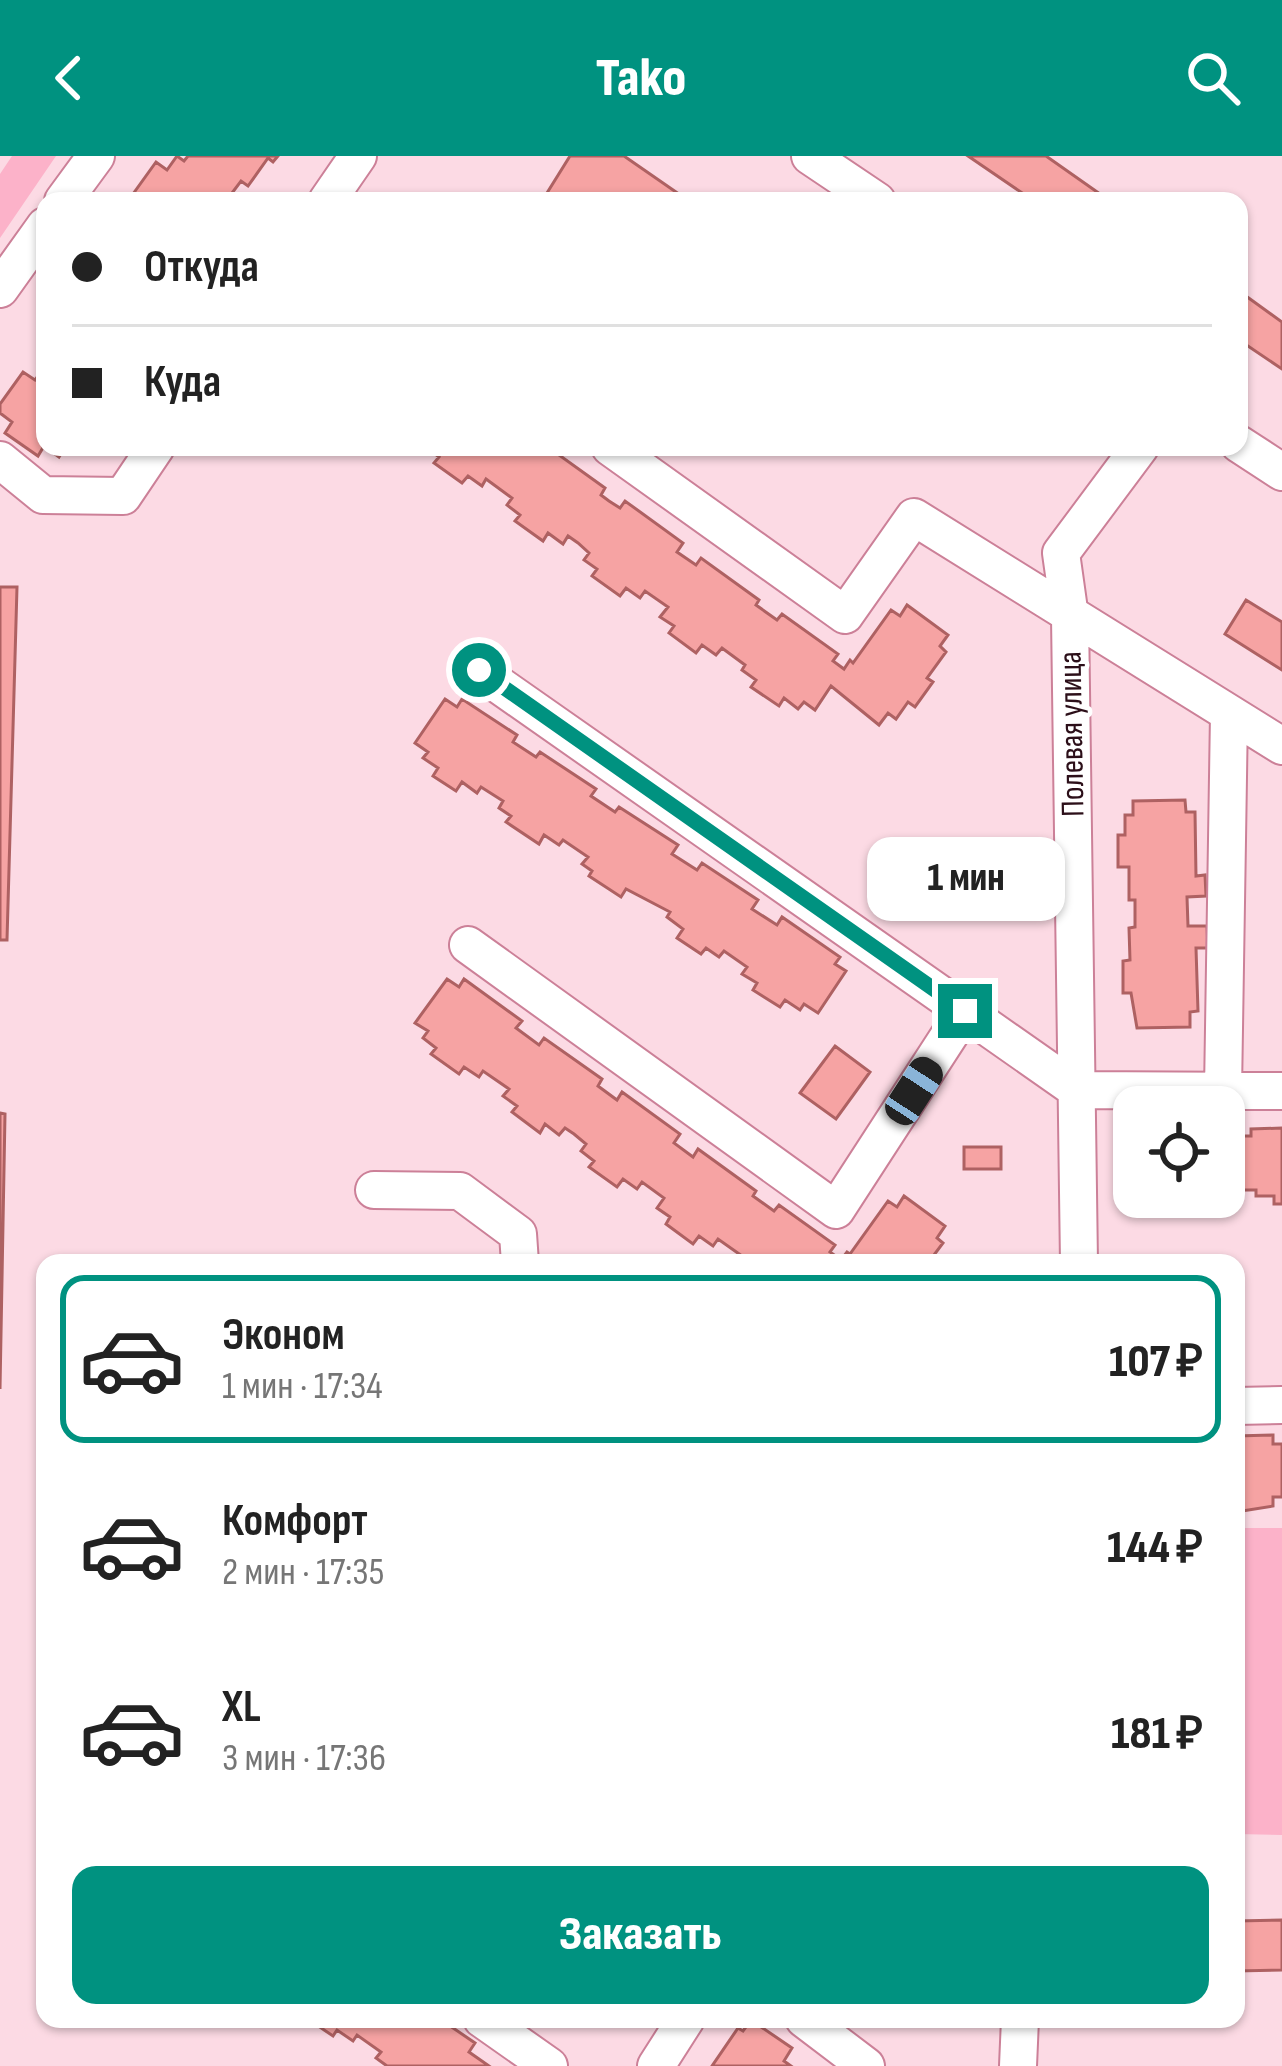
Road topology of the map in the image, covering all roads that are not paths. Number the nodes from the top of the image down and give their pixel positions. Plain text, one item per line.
1 (96, 156) edge
2 (358, 156) edge
3 (810, 156) edge
4 (70, 192) edge
5 (333, 192) edge
6 (864, 192) edge
7 (36, 239) edge
8 (0, 289) edge
9 (1248, 450) edge
10 (150, 456) edge
11 (623, 456) edge
12 (1133, 456) edge
13 (0, 460) edge
14 (1282, 472) edge
15 (1070, 617) junction
16 (479, 670) dead end
17 (1229, 713) junction
18 (1282, 746) edge
19 (468, 945) dead end
20 (965, 1011) junction
21 (1223, 1086) edge
22 (1077, 1090) junction
23 (1113, 1090) edge
24 (1245, 1091) edge
25 (1282, 1091) edge
26 (374, 1190) dead end
27 (519, 1254) edge
28 (1079, 1254) edge
29 (1282, 1405) edge
30 (1245, 1406) edge
31 (495, 2028) edge
32 (680, 2028) edge
33 (816, 2028) edge
34 (1020, 2028) edge
35 (549, 2066) edge
36 (656, 2066) edge
37 (866, 2066) edge
38 (1018, 2066) edge

1 - 4 street
2 - 5 street
3 - 6 street
7 - 8 street
9 - 14 street
10 - 13 street
11 - 15 street
12 - 15 street, Полевая улица
15 - 17 street
15 - 22 street, Полевая улица
16 - 20 street
17 - 18 street
17 - 21 street
19 - 20 street
20 - 22 street
22 - 23 street
22 - 28 street, Полевая улица
24 - 25 street
26 - 27 street
29 - 30 street
31 - 35 street
32 - 36 street
33 - 37 street
34 - 38 street

